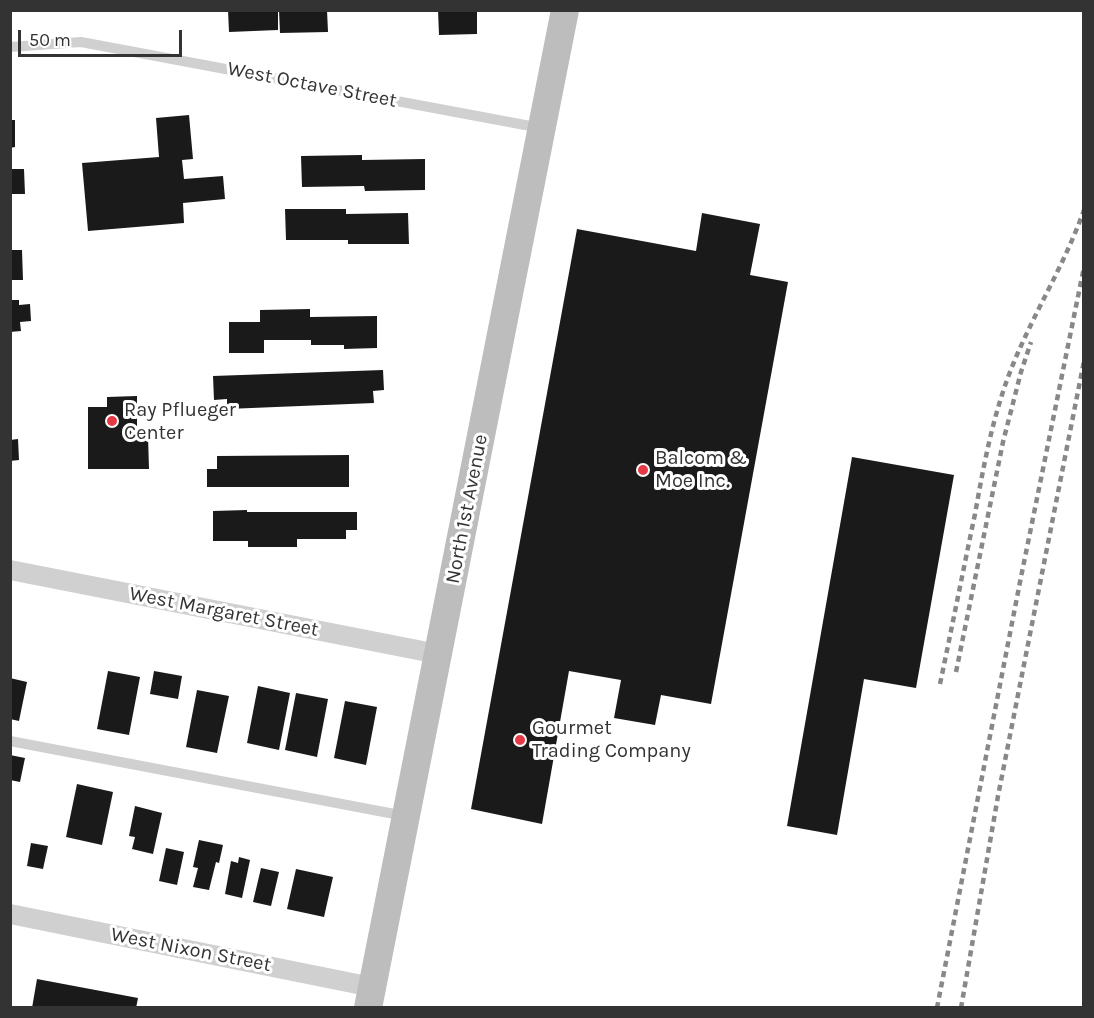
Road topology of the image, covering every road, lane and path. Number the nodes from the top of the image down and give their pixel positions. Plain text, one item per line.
1 (565, 10) edge
2 (10, 46) edge
3 (542, 128) junction
4 (10, 570) edge
5 (438, 654) junction
6 (10, 741) edge
7 (406, 817) junction
8 (10, 914) edge
9 (370, 997) edge

1 - 3 street, North 1st Avenue
2 - 3 lane, West Octave Street
3 - 5 street, North 1st Avenue
4 - 5 street, West Margaret Street
5 - 7 street, North 1st Avenue
6 - 7 lane
7 - 9 street, North 1st Avenue
8 - 9 street, West Nixon Street

